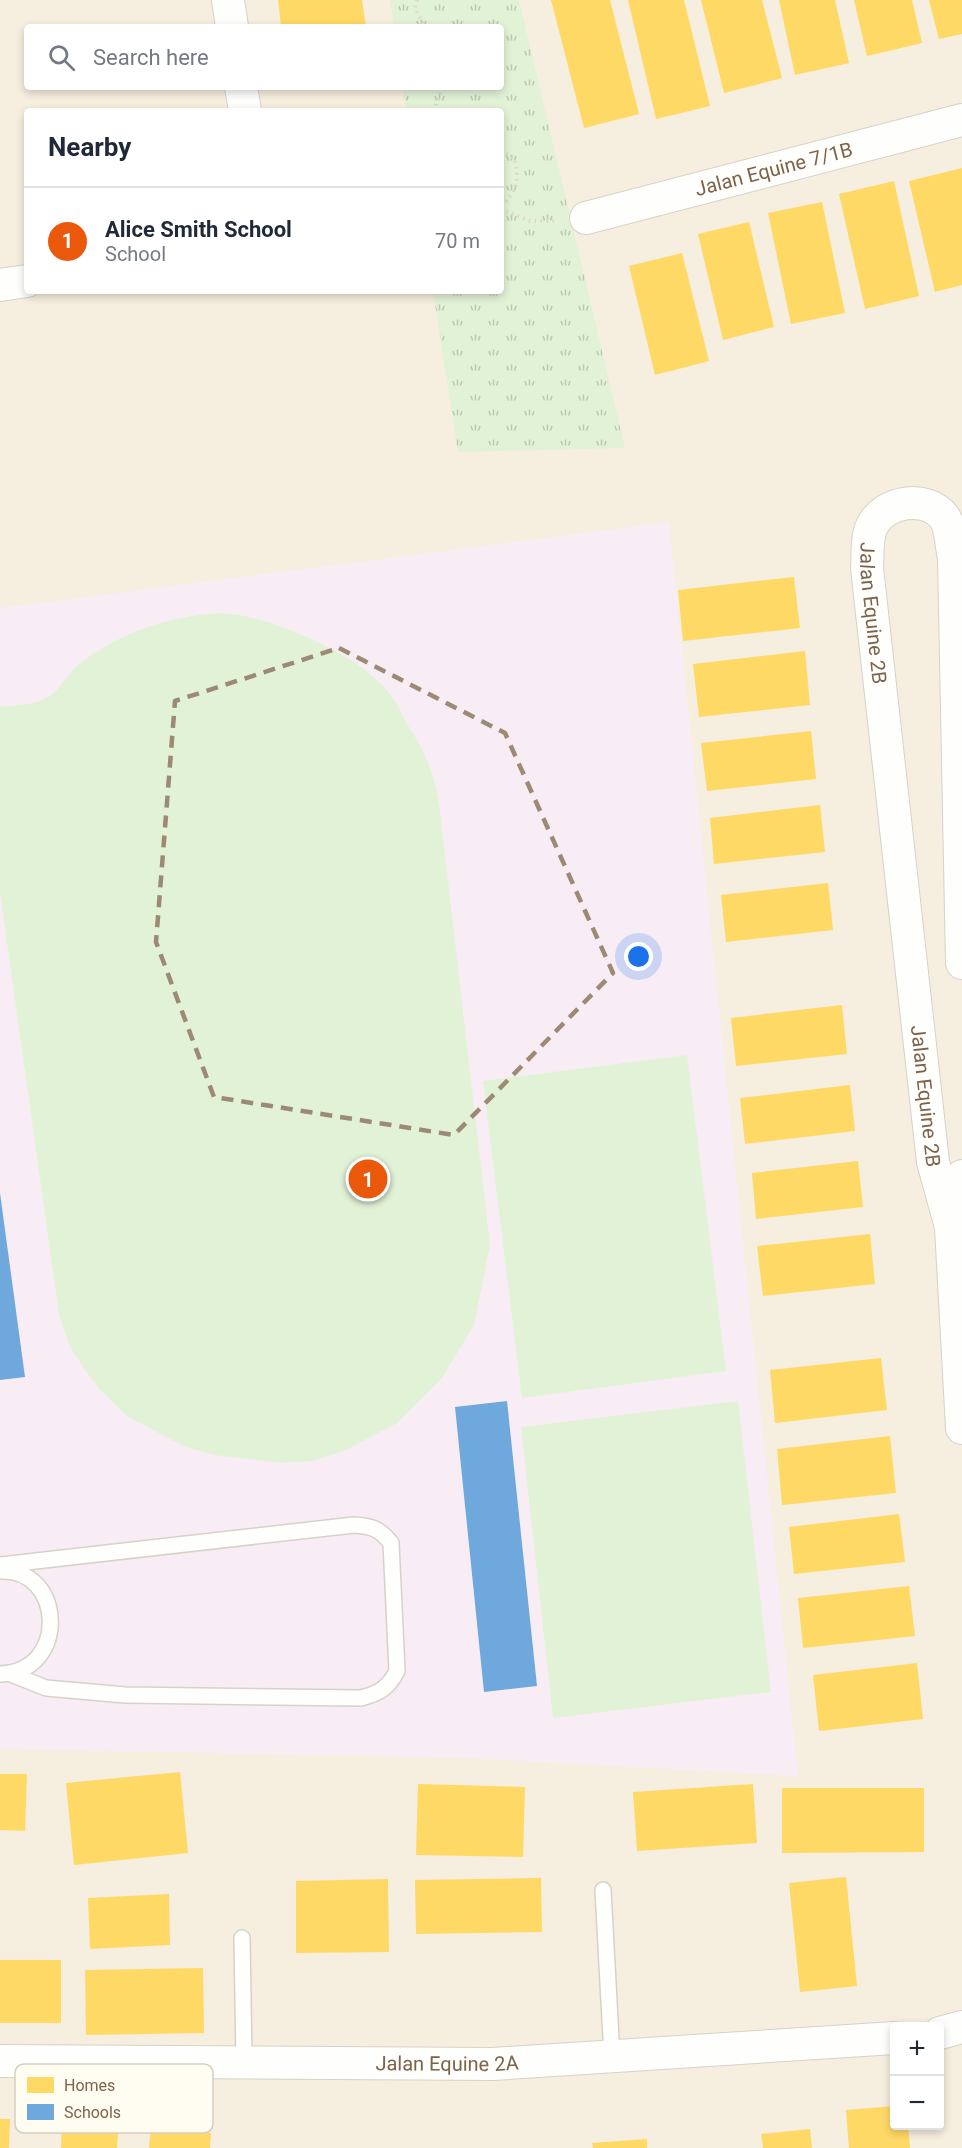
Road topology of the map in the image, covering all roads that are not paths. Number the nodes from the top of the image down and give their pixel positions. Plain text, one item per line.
1 (228, 0) edge
2 (232, 24) edge
3 (242, 90) edge
4 (244, 108) edge
5 (962, 120) edge
6 (586, 218) road end
7 (24, 281) edge
8 (0, 285) edge
9 (962, 963) edge
10 (962, 1176) edge
11 (951, 1227) junction
12 (962, 1428) edge
13 (0, 1565) edge
14 (0, 1571) edge
15 (5, 1674) edge
16 (603, 1890) dead end
17 (242, 1938) dead end
18 (962, 2027) edge
19 (944, 2032) edge
20 (890, 2038) edge
21 (612, 2057) junction
22 (0, 2061) edge
23 (244, 2062) junction

1 - 2 street
3 - 4 street
5 - 6 street, Jalan Equine 7/1B
7 - 8 street
9 - 11 street, Jalan Equine 2B
10 - 11 street, Jalan Equine 2B
11 - 12 street, Jalan Equine 2B
13 - 15 lane
14 - 15 lane
16 - 21 lane
17 - 23 lane
18 - 19 street
20 - 21 street, Jalan Equine 2A
21 - 23 street, Jalan Equine 2A
22 - 23 street, Jalan Equine 2A

